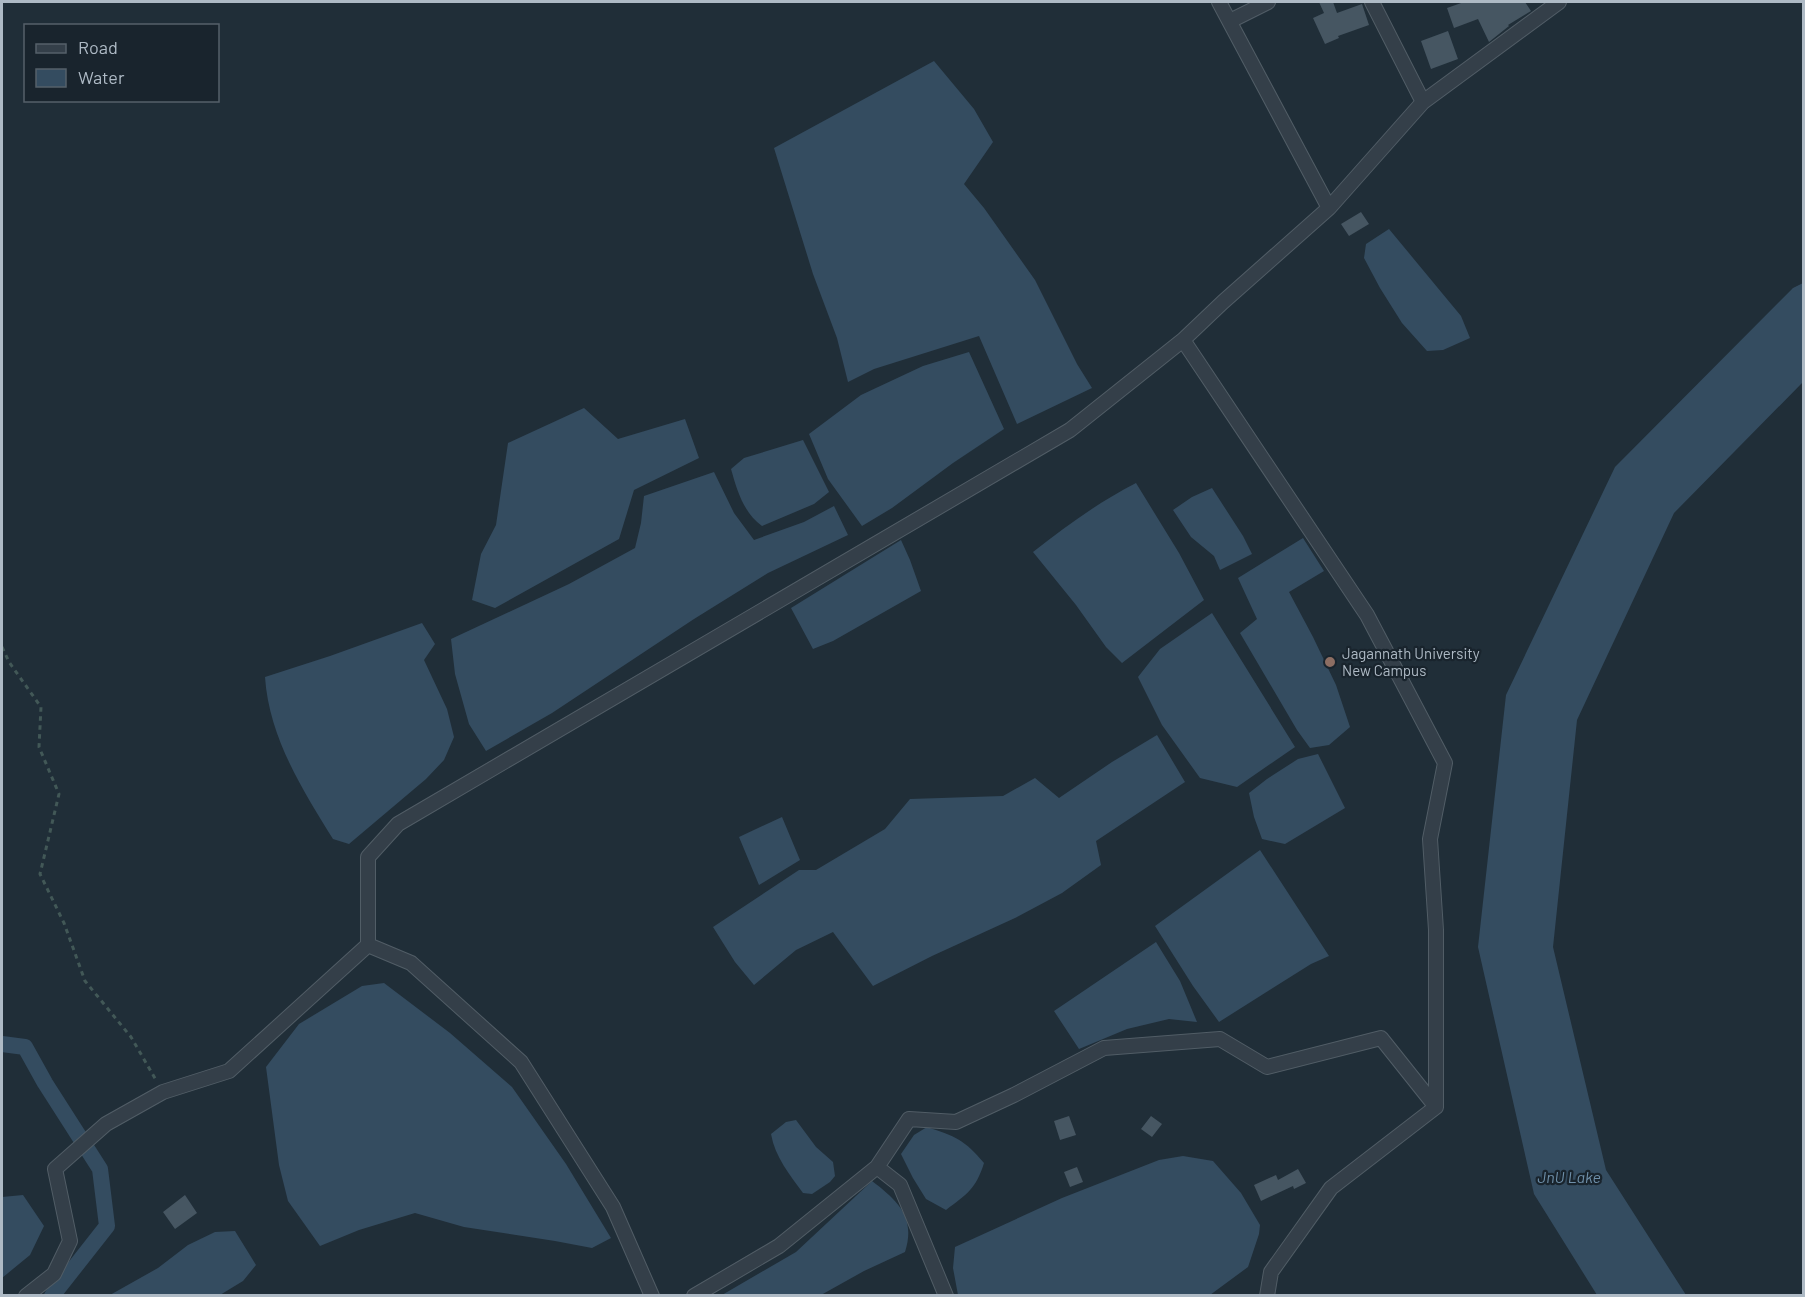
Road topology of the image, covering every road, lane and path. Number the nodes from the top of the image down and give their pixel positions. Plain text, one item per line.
1 (1219, 2) edge
2 (1268, 2) edge
3 (1372, 2) edge
4 (1558, 2) edge
5 (1230, 21) junction
6 (1423, 102) junction
7 (1329, 208) junction
8 (1183, 340) junction
9 (2, 647) edge
10 (368, 945) junction
11 (163, 1092) junction
12 (1436, 1107) junction
13 (877, 1167) junction
14 (27, 1296) edge
15 (652, 1296) edge
16 (694, 1296) edge
17 (946, 1296) edge
18 (1267, 1296) edge

1 - 5 street
2 - 5 street
3 - 6 street
4 - 6 street
5 - 7 street
6 - 7 street
7 - 8 street
8 - 10 street
8 - 12 street
9 - 11 path
10 - 11 street
10 - 15 street
11 - 14 street
12 - 13 street
12 - 18 street
13 - 16 street
13 - 17 street

